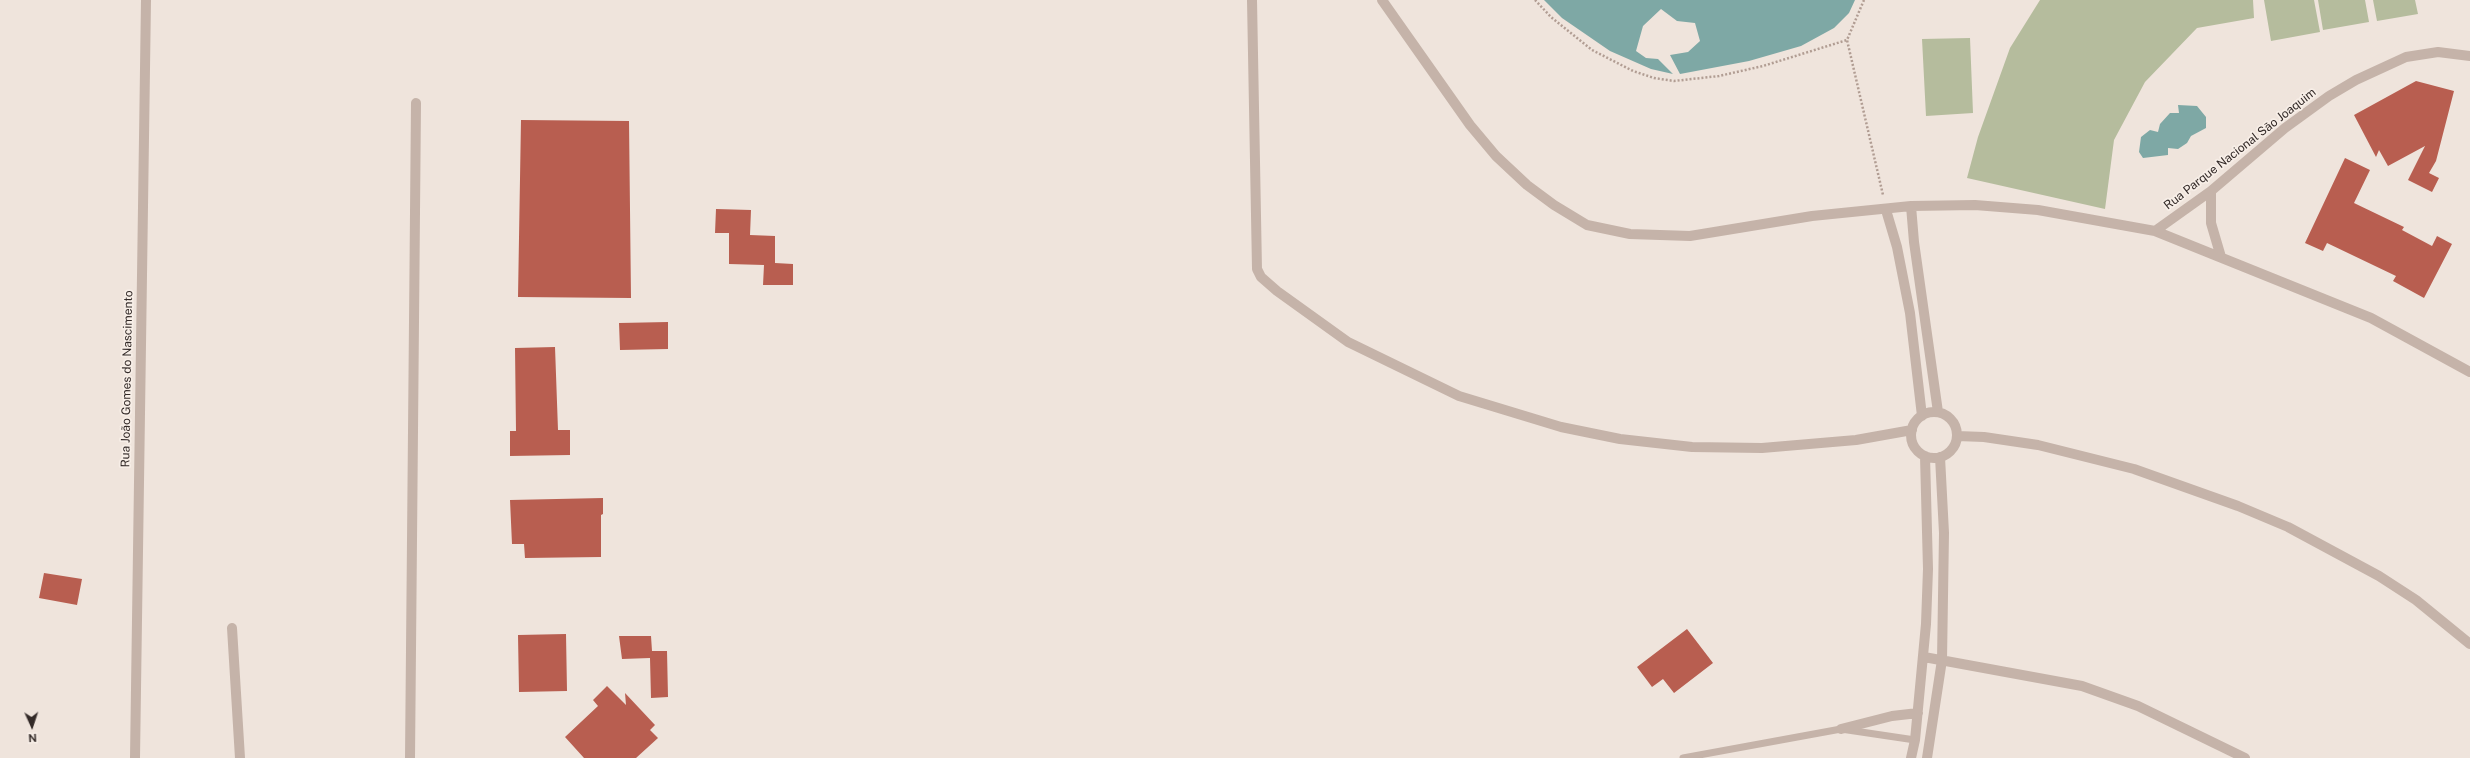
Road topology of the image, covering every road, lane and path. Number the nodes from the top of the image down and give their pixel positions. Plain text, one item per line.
1 (146, 0) edge
2 (1252, 0) edge
3 (1382, 0) edge
4 (1535, 0) edge
5 (1864, 0) edge
6 (1848, 40) junction
7 (2470, 56) edge
8 (416, 103) dead end
9 (2211, 191) junction
10 (1911, 206) junction
11 (1886, 210) junction
12 (2155, 231) junction
13 (2221, 257) junction
14 (2470, 372) edge
15 (1938, 412) junction
16 (1922, 416) junction
17 (1912, 430) junction
18 (1957, 436) junction
19 (1925, 456) junction
20 (1940, 457) junction
21 (232, 628) dead end
22 (2470, 644) edge
23 (1924, 657) junction
24 (1942, 660) junction
25 (1918, 713) junction
26 (1841, 729) junction
27 (1915, 740) junction
28 (135, 758) edge
29 (240, 758) edge
30 (410, 758) edge
31 (1683, 758) edge
32 (1911, 758) edge
33 (1927, 758) edge
34 (2245, 758) edge

1 - 28 street, Rua João Gomes do Nascimento
2 - 17 street
3 - 11 street
4 - 6 path
5 - 6 path
6 - 11 path
7 - 9 street, Rua Parque Nacional São Joaquim
8 - 30 street
9 - 12 street, Rua Parque Nacional São Joaquim
9 - 13 street
10 - 11 street
10 - 12 street
10 - 15 street
11 - 16 street
12 - 13 street
13 - 14 street
15 - 16 street
15 - 18 street
16 - 17 street
17 - 19 street
18 - 20 street
18 - 22 street
19 - 20 street
19 - 23 street
20 - 24 street
21 - 29 street
23 - 24 street
23 - 25 street
24 - 33 street
24 - 34 street
25 - 26 street
25 - 27 street
26 - 27 lane
26 - 31 lane
27 - 32 street

